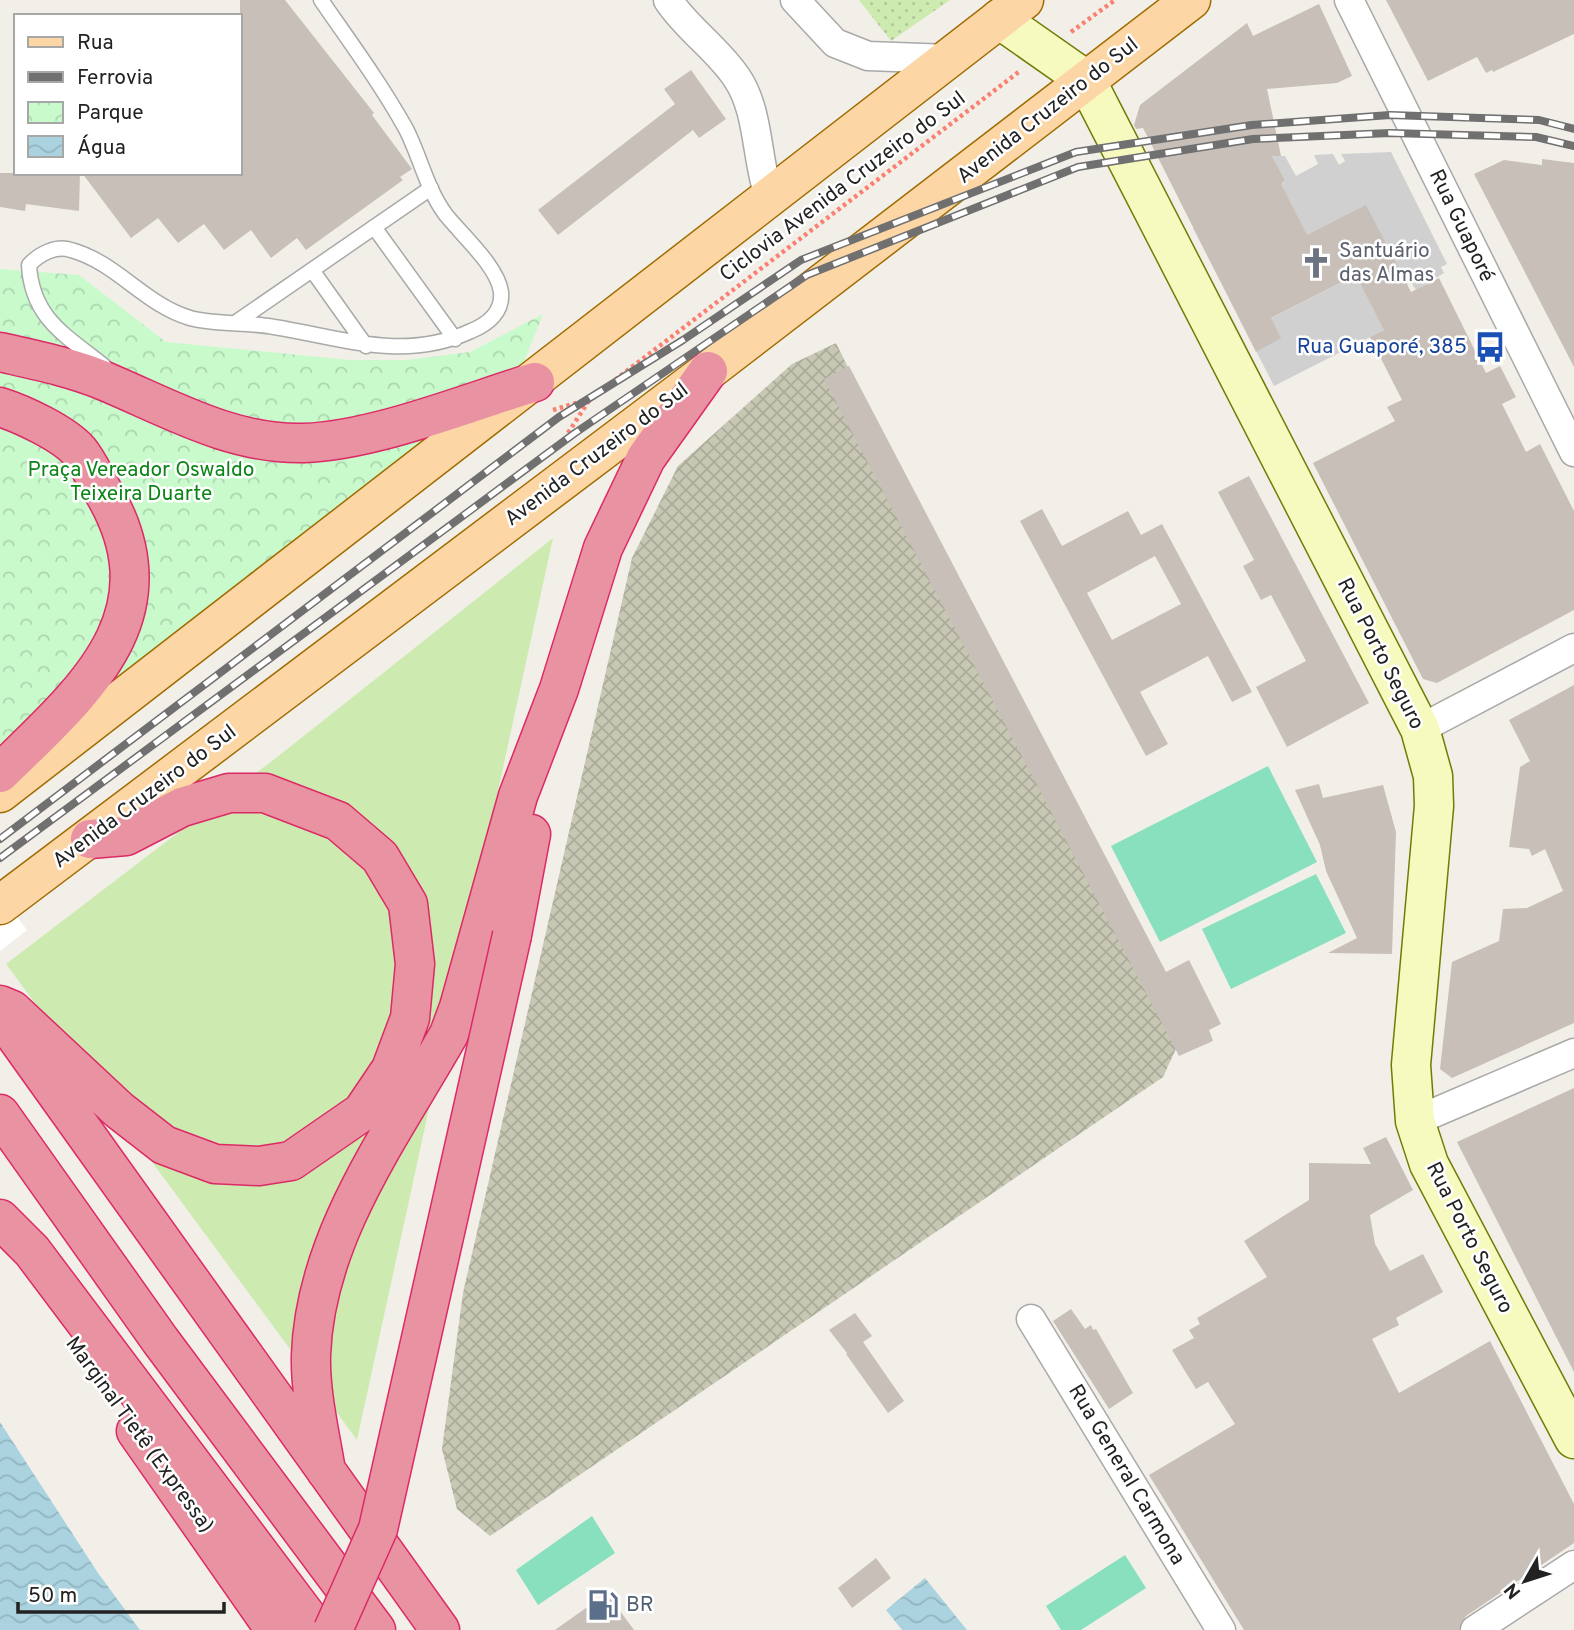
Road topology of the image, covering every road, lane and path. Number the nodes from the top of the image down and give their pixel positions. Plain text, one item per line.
1 (321, 0) edge
2 (668, 0) edge
3 (794, 0) edge
4 (1115, 0) edge
5 (1191, 0) edge
6 (1349, 0) edge
7 (1012, 10) edge
8 (1044, 52) junction
9 (949, 59) junction
10 (1086, 80) junction
11 (431, 188) junction
12 (770, 199) junction
13 (374, 227) junction
14 (312, 270) junction
15 (235, 323) junction
16 (456, 338) junction
17 (366, 346) junction
18 (0, 352) edge
19 (708, 371) junction
20 (535, 382) junction
21 (590, 398) dead end
22 (149, 401) junction
23 (0, 407) edge
24 (1574, 452) edge
25 (1574, 648) edge
26 (559, 689) junction
27 (1420, 729) junction
28 (0, 773) edge
29 (0, 793) edge
30 (90, 839) junction
31 (4, 901) edge
32 (0, 1005) edge
33 (0, 1015) edge
34 (1574, 1052) edge
35 (0, 1114) edge
36 (1415, 1121) junction
37 (0, 1219) edge
38 (0, 1242) edge
39 (1031, 1320) dead end
40 (1574, 1439) edge
41 (326, 1471) junction
42 (1574, 1565) edge
43 (275, 1630) edge
44 (317, 1630) edge
45 (332, 1630) edge
46 (376, 1630) edge
47 (440, 1630) edge
48 (1221, 1630) edge
49 (1475, 1630) edge

1 - 11 lane
2 - 12 street
3 - 9 street
4 - 8 path, Ciclovia Avenida Cruzeiro do Sul
5 - 10 main road, Avenida Cruzeiro do Sul
6 - 24 street, Rua Guaporé
7 - 8 street, Rua Porto Seguro
7 - 9 main road
8 - 10 street, Rua Porto Seguro
8 - 21 path, Ciclovia Avenida Cruzeiro do Sul
9 - 12 main road
10 - 19 main road, Avenida Cruzeiro do Sul
10 - 27 street, Rua Porto Seguro
11 - 13 lane
11 - 16 lane
12 - 20 main road
13 - 14 lane
13 - 16 lane
14 - 15 lane
14 - 17 lane
15 - 17 lane
15 - 22 lane
16 - 17 lane
18 - 22 highway
19 - 26 highway
19 - 30 main road, Avenida Cruzeiro do Sul
20 - 22 highway
20 - 29 main road
23 - 28 highway
25 - 27 street
26 - 41 highway
26 - 45 highway, bridge
27 - 36 street, Rua Porto Seguro
30 - 31 main road, Avenida Cruzeiro do Sul
30 - 32 highway
33 - 41 highway
34 - 36 street
35 - 46 highway
36 - 40 street, Rua Porto Seguro
37 - 44 highway
38 - 43 highway, Marginal Tietê (Expressa)
39 - 48 street, Rua General Carmona
41 - 47 highway
42 - 49 street

